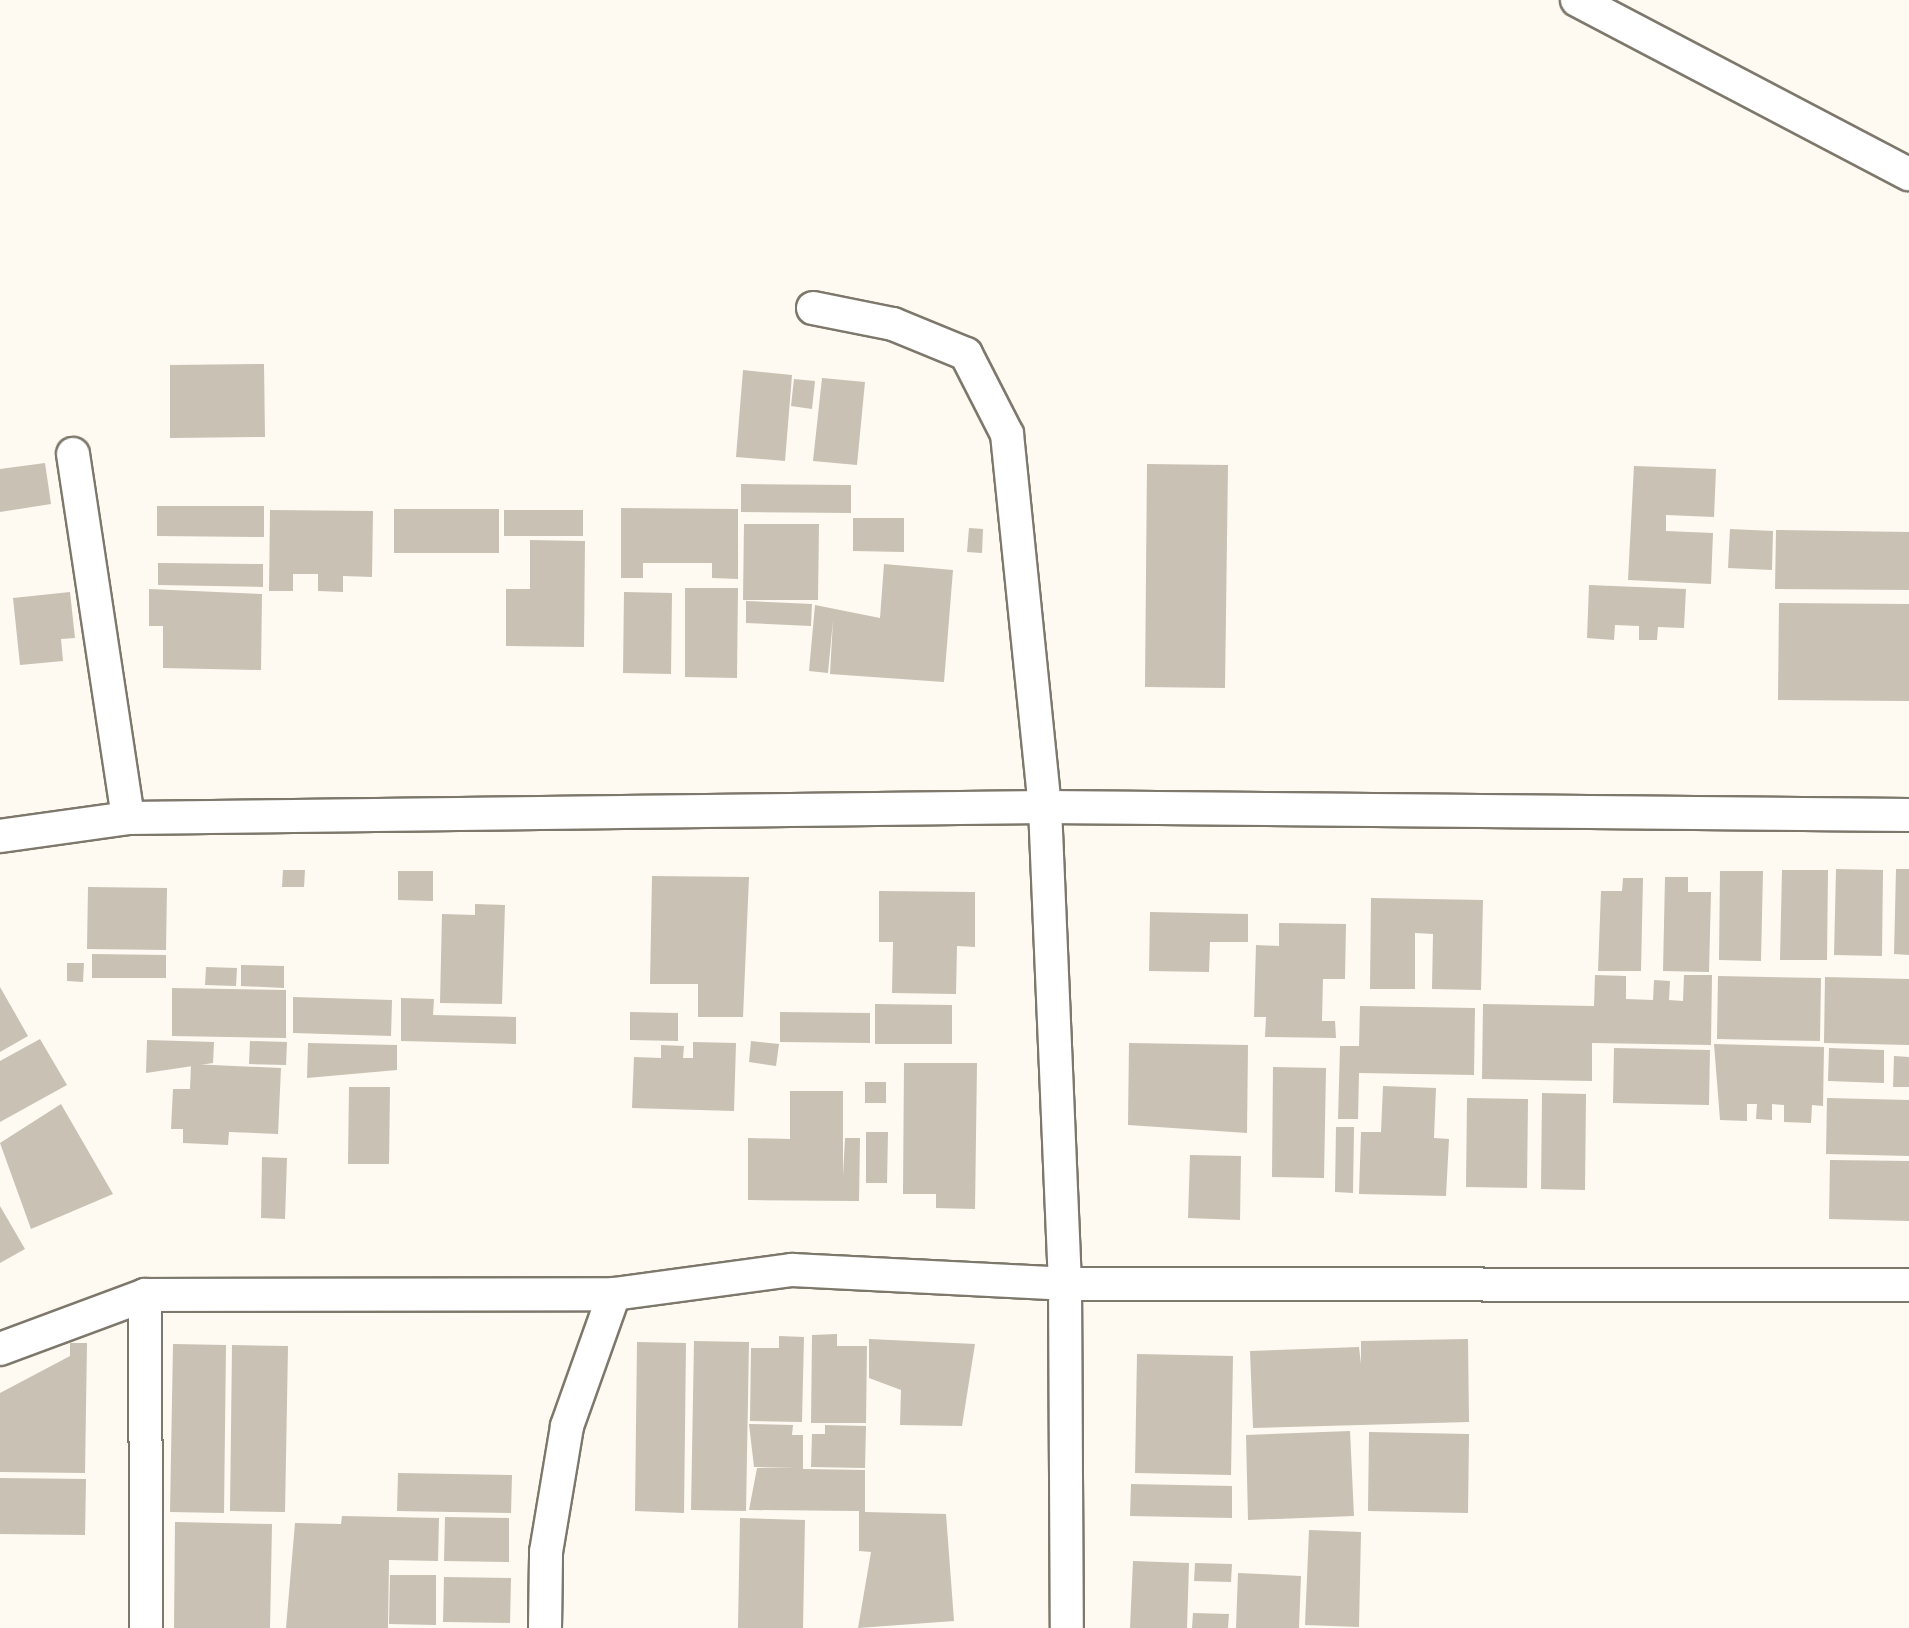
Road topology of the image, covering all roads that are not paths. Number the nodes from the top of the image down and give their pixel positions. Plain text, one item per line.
1 (1577, 0) edge
2 (1909, 174) edge
3 (814, 308) dead end
4 (74, 454) dead end
5 (1045, 807) junction
6 (1909, 815) edge
7 (128, 818) junction
8 (0, 836) edge
9 (1065, 1284) junction
10 (1909, 1285) edge
11 (145, 1294) junction
12 (614, 1294) junction
13 (0, 1349) edge
14 (146, 1628) edge
15 (545, 1628) edge
16 (1066, 1628) edge

1 - 2 street
3 - 5 street
4 - 7 street
5 - 6 street
5 - 7 street
5 - 9 street
7 - 8 street
9 - 10 street
9 - 12 street
9 - 16 street
11 - 12 street
11 - 13 street
11 - 14 street
12 - 15 street

